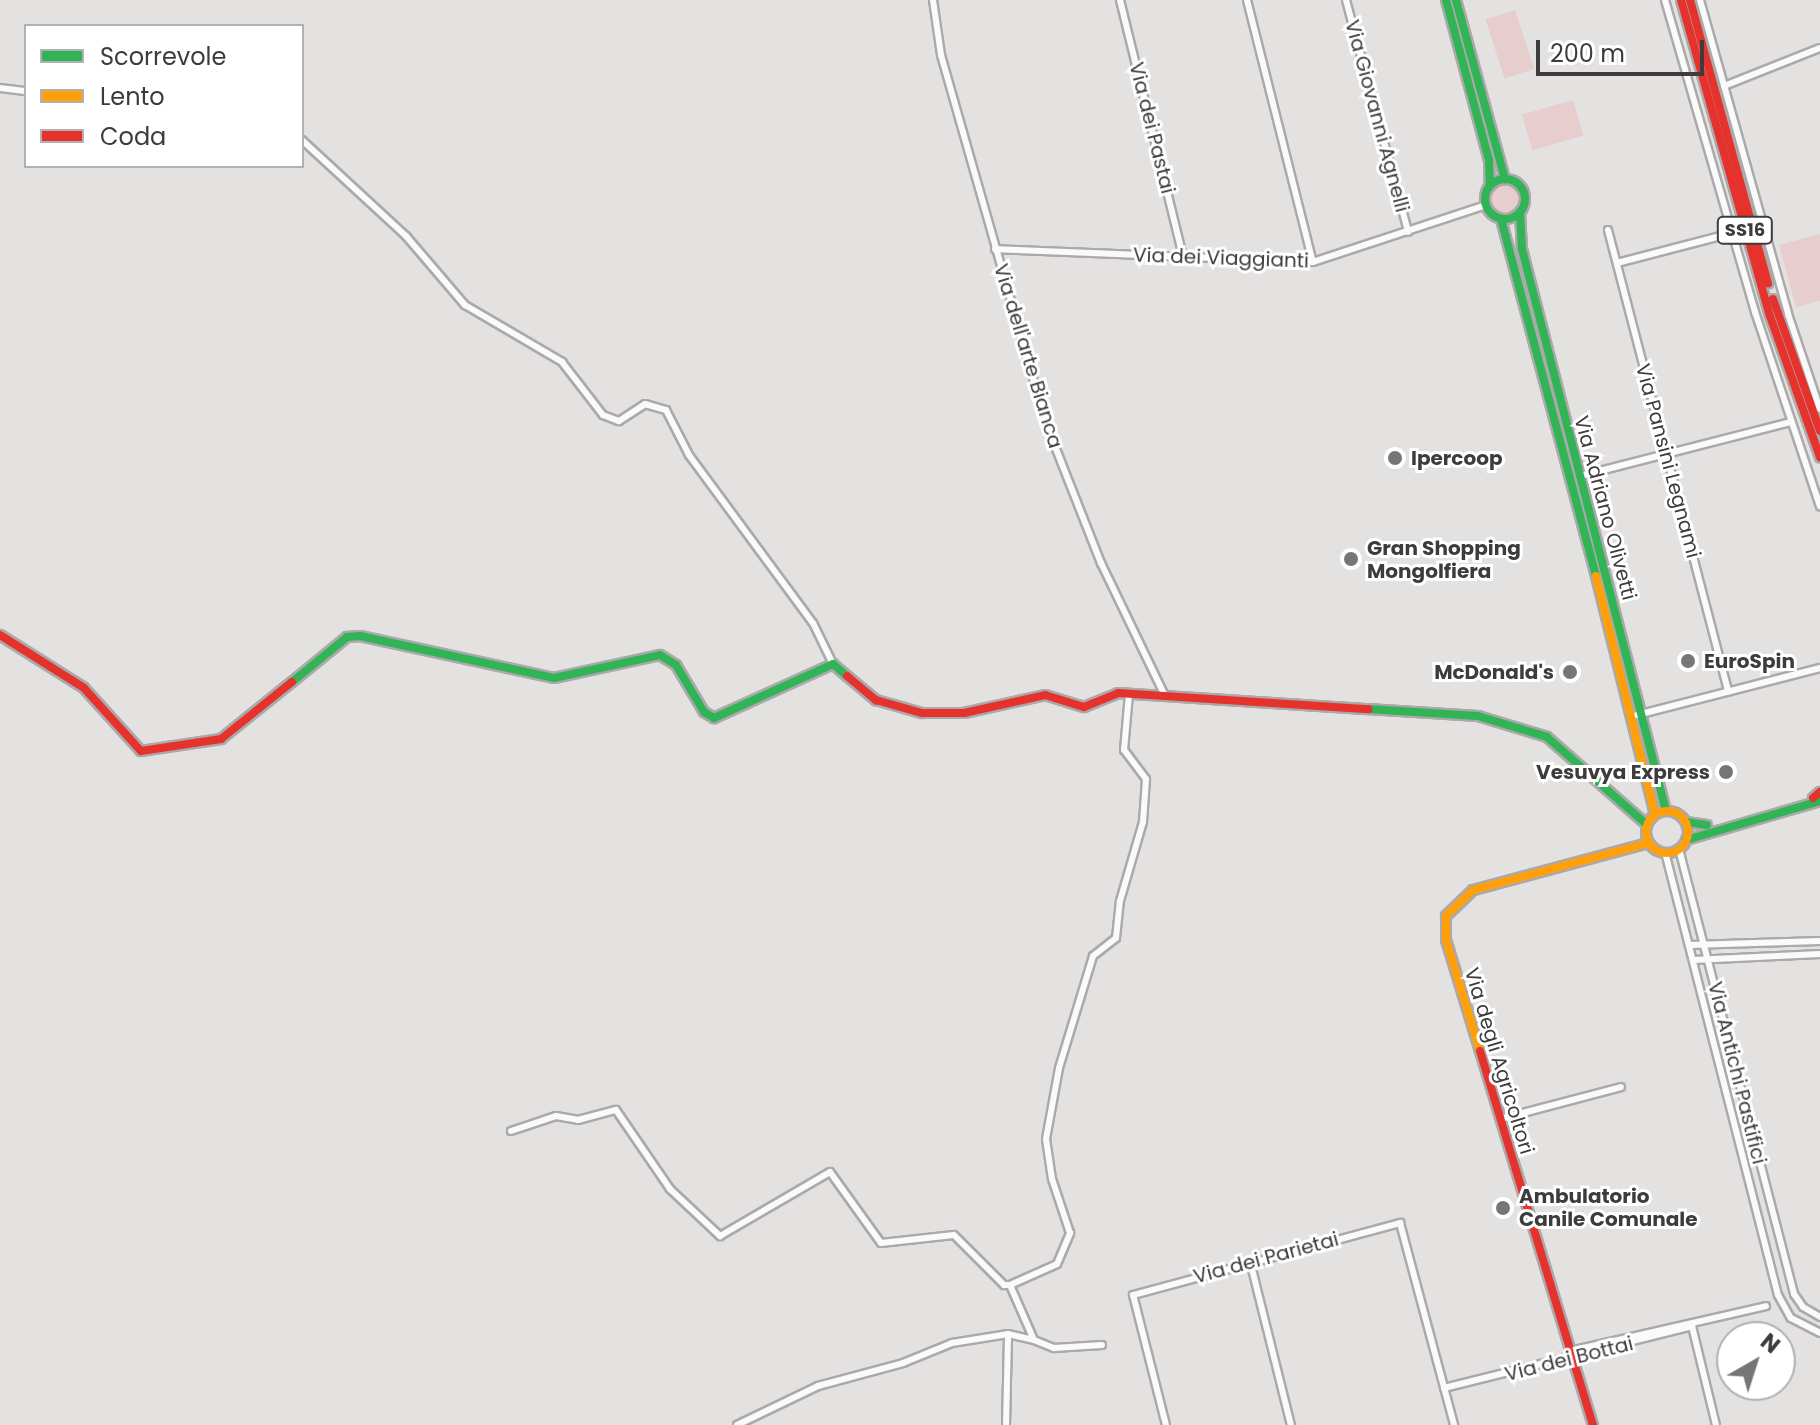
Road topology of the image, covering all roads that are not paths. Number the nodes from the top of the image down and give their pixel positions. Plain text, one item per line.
1 (933, 0) edge
2 (1120, 0) edge
3 (1247, 0) edge
4 (1346, 0) edge
5 (1446, 0) edge
6 (1456, 0) edge
7 (1665, 0) edge
8 (1681, 0) edge
9 (1690, 0) edge
10 (1700, 0) edge
11 (1820, 48) edge
12 (1724, 86) junction
13 (0, 88) edge
14 (24, 91) edge
15 (304, 142) edge
16 (1505, 179) junction
17 (1490, 186) junction
18 (1486, 205) junction
19 (1520, 212) junction
20 (1501, 219) junction
21 (1608, 230) dead end
22 (1408, 232) junction
23 (1732, 233) junction
24 (995, 249) junction
25 (1183, 257) junction
26 (1313, 262) junction
27 (1617, 263) junction
28 (1820, 409) edge
29 (1790, 422) junction
30 (1820, 431) edge
31 (1666, 454) junction
32 (1820, 457) edge
33 (1580, 476) junction
34 (1820, 506) edge
35 (0, 635) edge
36 (833, 664) junction
37 (1820, 668) edge
38 (1728, 692) junction
39 (1129, 694) junction
40 (1166, 698) junction
41 (1638, 715) junction
42 (1818, 796) edge
43 (1666, 811) junction
44 (1655, 814) junction
45 (1686, 822) junction
46 (1647, 825) junction
47 (1703, 829) junction
48 (1686, 840) junction
49 (1649, 843) junction
50 (1679, 849) junction
51 (1665, 852) junction
52 (1820, 941) edge
53 (1690, 945) junction
54 (1704, 945) junction
55 (1820, 954) edge
56 (1708, 959) junction
57 (1693, 960) junction
58 (1621, 1087) dead end
59 (1500, 1119) junction
60 (511, 1131) dead end
61 (1250, 1261) junction
62 (1010, 1285) junction
63 (1766, 1306) dead end
64 (1820, 1317) edge
65 (1692, 1326) junction
66 (1820, 1333) edge
67 (1008, 1334) junction
68 (1034, 1340) junction
69 (1102, 1345) dead end
70 (1572, 1355) junction
71 (1444, 1388) junction
72 (737, 1425) edge
73 (1006, 1425) edge
74 (1166, 1425) edge
75 (1291, 1425) edge
76 (1454, 1425) edge
77 (1593, 1425) edge
78 (1716, 1425) edge

1 - 24 street, Via dell'arte Bianca
2 - 25 street, Via dei Pastai
3 - 26 street
4 - 22 street, Via Giovanni Agnelli
5 - 17 main road
6 - 16 main road, Via Adriano Olivetti
7 - 23 street
8 - 32 main road, SS16
9 - 30 main road, SS16
10 - 12 street
11 - 12 street
12 - 28 street
13 - 14 street
15 - 36 street
16 - 17 main road
16 - 19 main road, Via Adriano Olivetti
17 - 18 main road
18 - 20 main road
18 - 22 street, Via dei Viaggianti
19 - 20 main road
19 - 33 main road, Via Adriano Olivetti
20 - 41 main road, Via Adriano Olivetti
21 - 27 street, Via Pansini Legnami
22 - 26 street, Via dei Viaggianti
23 - 27 street
23 - 29 street
24 - 25 street, Via dei Viaggianti
24 - 40 street, Via dell'arte Bianca
25 - 26 street, Via dei Viaggianti
27 - 31 street, Via Pansini Legnami
29 - 31 street
29 - 34 street
31 - 33 street
31 - 38 street, Via Pansini Legnami
33 - 41 main road, Via Adriano Olivetti
35 - 36 main road
36 - 39 main road
37 - 38 street
38 - 41 street
39 - 40 main road
39 - 62 street
40 - 46 main road
41 - 43 main road, Via Adriano Olivetti
41 - 44 main road, Via Adriano Olivetti
42 - 47 main road
43 - 44 main road
43 - 45 main road
44 - 46 main road
45 - 47 main road
45 - 48 main road
46 - 49 main road
47 - 48 main road
48 - 50 main road
49 - 51 main road
49 - 59 main road, Via degli Agricoltori
50 - 51 main road
50 - 54 street, Via Antichi Pastifici
51 - 53 street, Via Antichi Pastifici
52 - 54 street
53 - 54 street
53 - 57 street, Via Antichi Pastifici
54 - 56 street, Via Antichi Pastifici
55 - 56 street
56 - 57 street
56 - 64 street, Via Antichi Pastifici
57 - 66 street, Via Antichi Pastifici
58 - 59 street
59 - 70 main road, Via degli Agricoltori
60 - 62 street
61 - 71 street, Via dei Parietai
61 - 74 street, Via dei Parietai
61 - 75 street
62 - 68 street
63 - 65 street, Via dei Bottai
65 - 70 street, Via dei Bottai
65 - 78 street
67 - 68 street
67 - 72 street
67 - 73 street
68 - 69 street
70 - 71 street, Via dei Bottai
70 - 77 main road, Via degli Agricoltori
71 - 76 street

